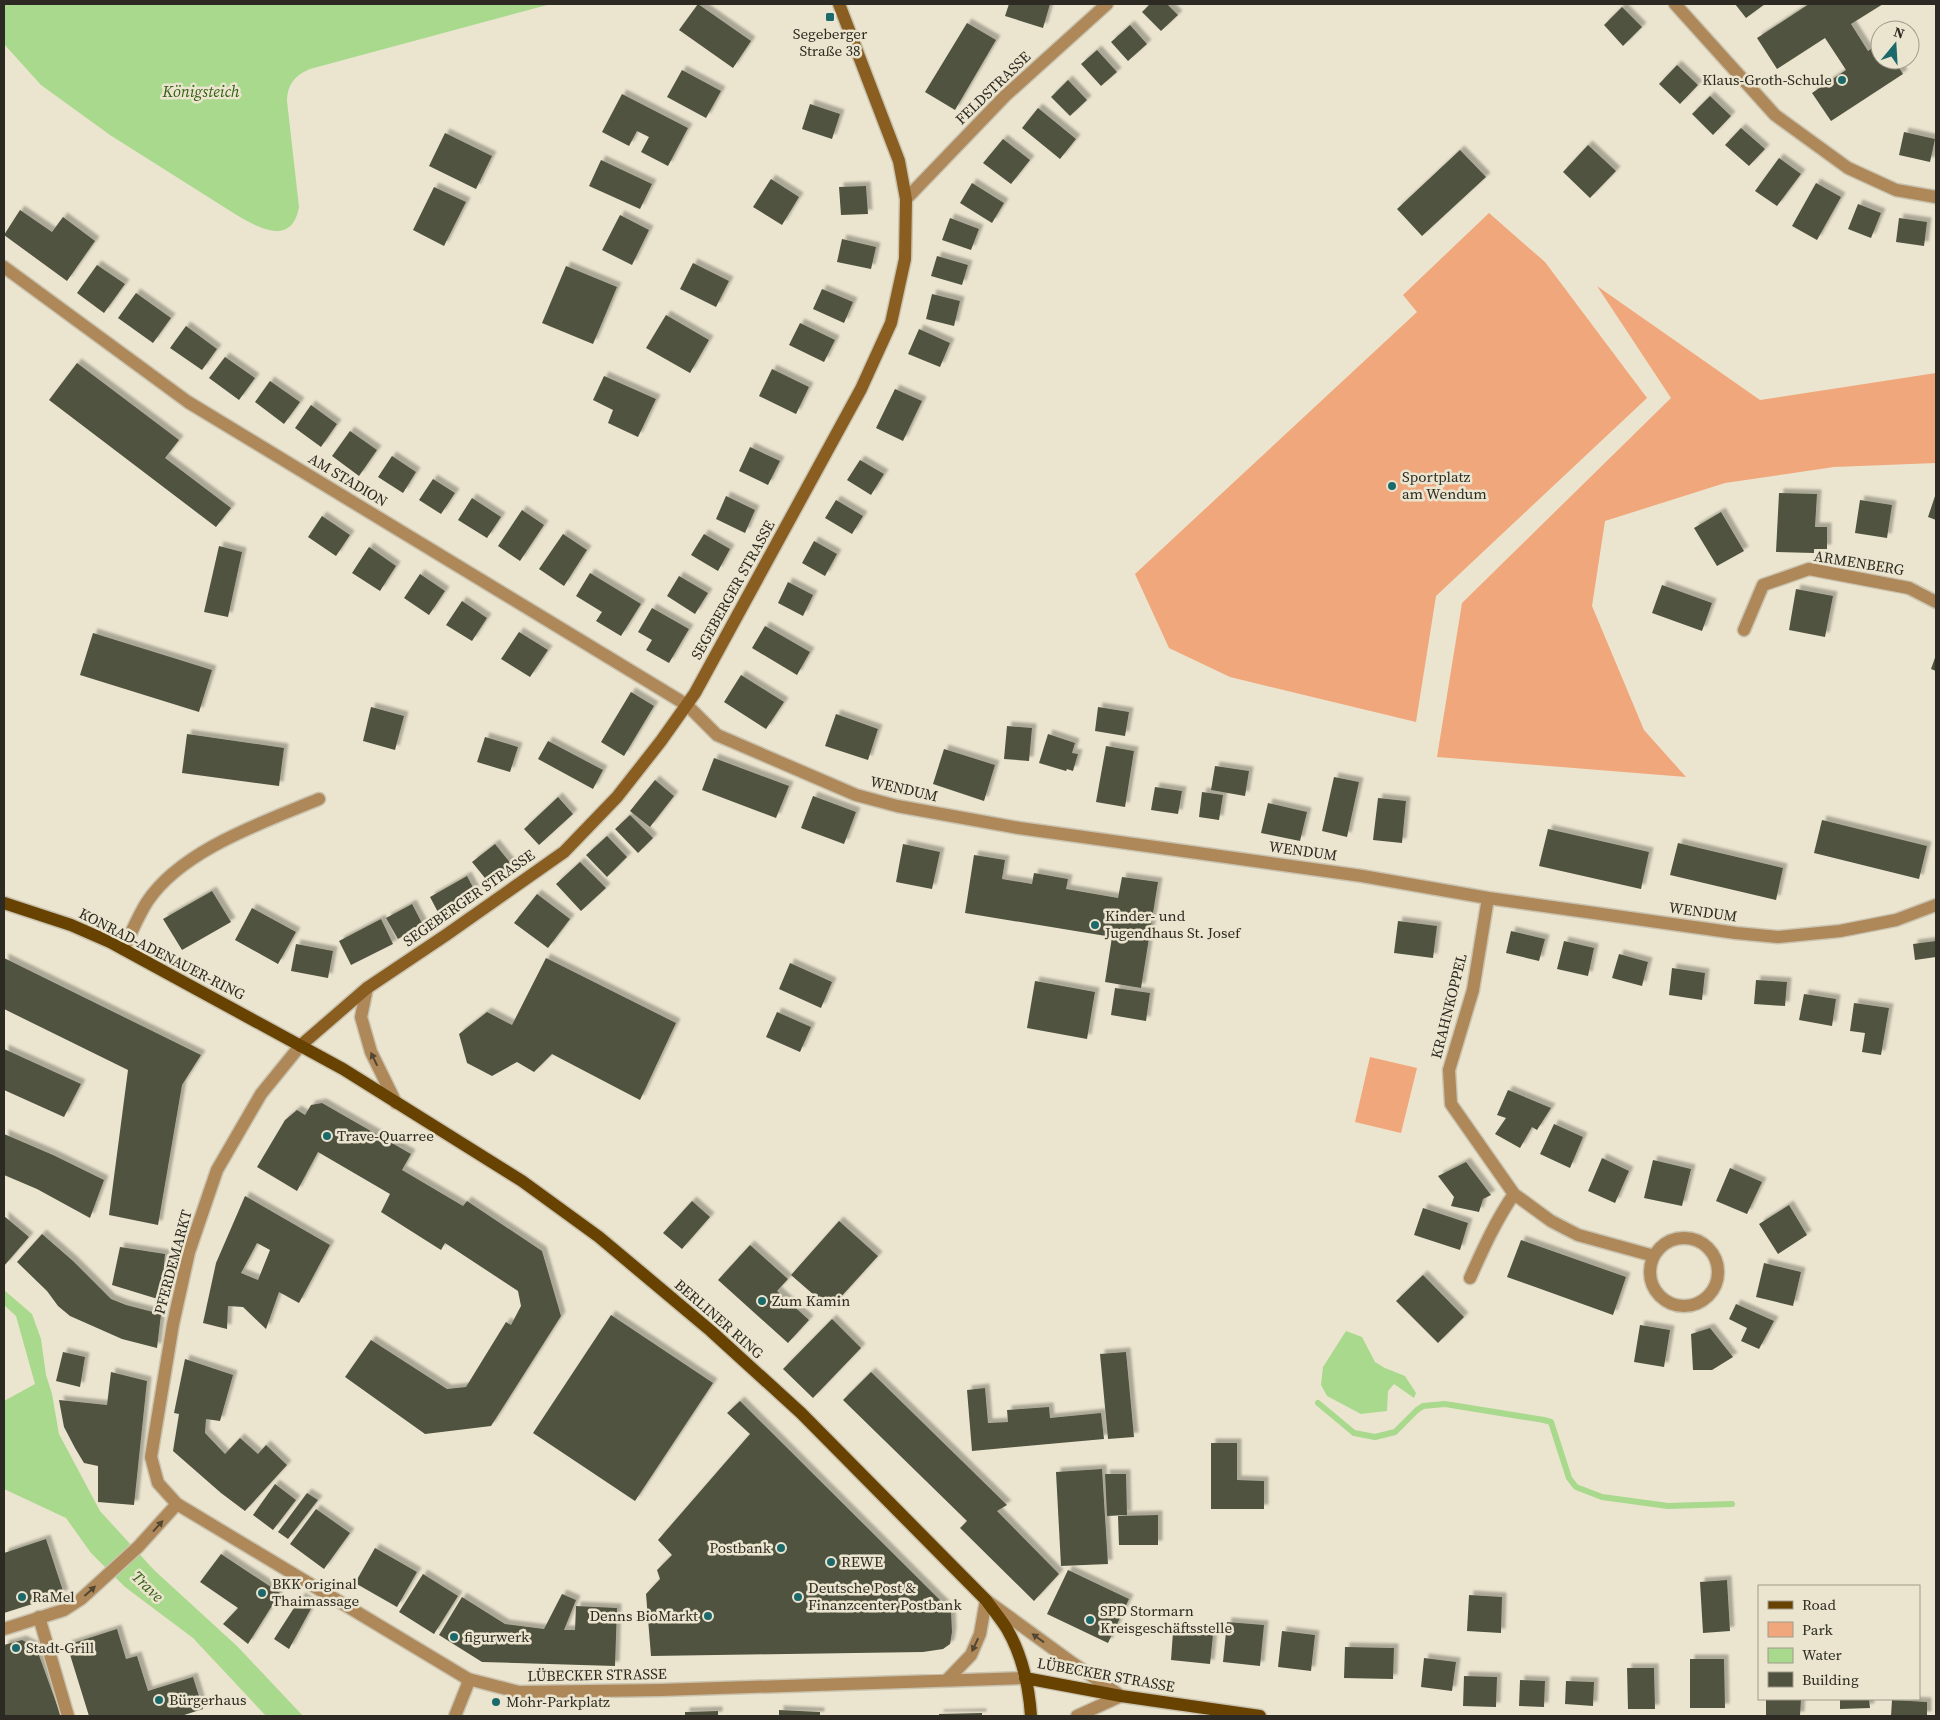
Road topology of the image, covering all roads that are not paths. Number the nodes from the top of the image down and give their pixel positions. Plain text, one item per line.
1 (839, 4) edge
2 (1107, 4) edge
3 (1674, 4) edge
4 (1936, 197) edge
5 (906, 199) junction
6 (4, 267) edge
7 (1936, 602) edge
8 (1744, 630) dead end
9 (687, 705) junction
10 (318, 799) dead end
11 (1488, 898) junction
12 (4, 903) edge
13 (1936, 905) edge
14 (123, 949) junction
15 (367, 988) junction
16 (300, 1046) junction
17 (396, 1103) junction
18 (1514, 1194) junction
19 (1654, 1256) junction
20 (1470, 1278) dead end
21 (177, 1504) junction
22 (986, 1600) junction
23 (39, 1617) junction
24 (4, 1629) edge
25 (1025, 1678) junction
26 (468, 1679) junction
27 (946, 1681) junction
28 (1121, 1696) junction
29 (68, 1716) edge
30 (455, 1716) edge
31 (1031, 1716) edge
32 (1077, 1716) edge
33 (1260, 1716) edge

1 - 5 main road, SEGEBERGER STRASSE
2 - 5 street, FELDSTRASSE
3 - 4 street
5 - 9 main road, SEGEBERGER STRASSE
6 - 9 street, AM STADION
7 - 8 street, ARMENBERG
9 - 11 street, WENDUM
9 - 15 main road, SEGEBERGER STRASSE
10 - 14 street
11 - 13 street, WENDUM
11 - 18 street, KRAHNKOPPEL
12 - 14 main road, KONRAD-ADENAUER-RING
14 - 16 main road, KONRAD-ADENAUER-RING
15 - 16 main road, SEGEBERGER STRASSE
17 -> 15 street
16 - 17 main road, BERLINER RING
16 - 21 street, PFERDEMARKT
17 - 22 main road, BERLINER RING
18 - 19 street, KRAHNKOPPEL
18 - 20 street
19 - 19 street
23 -> 21 street
21 - 26 street, LÜBECKER STRASSE
22 - 25 main road, BERLINER RING
22 -> 27 street
28 -> 22 street, BERLINER RING
23 - 24 street
23 - 29 street
25 - 27 street, LÜBECKER STRASSE
25 - 28 main road, LÜBECKER STRASSE
25 - 31 main road, BERLINER RING
26 - 27 street, LÜBECKER STRASSE
26 - 30 street
28 - 32 street
28 - 33 main road, LÜBECKER STRASSE

